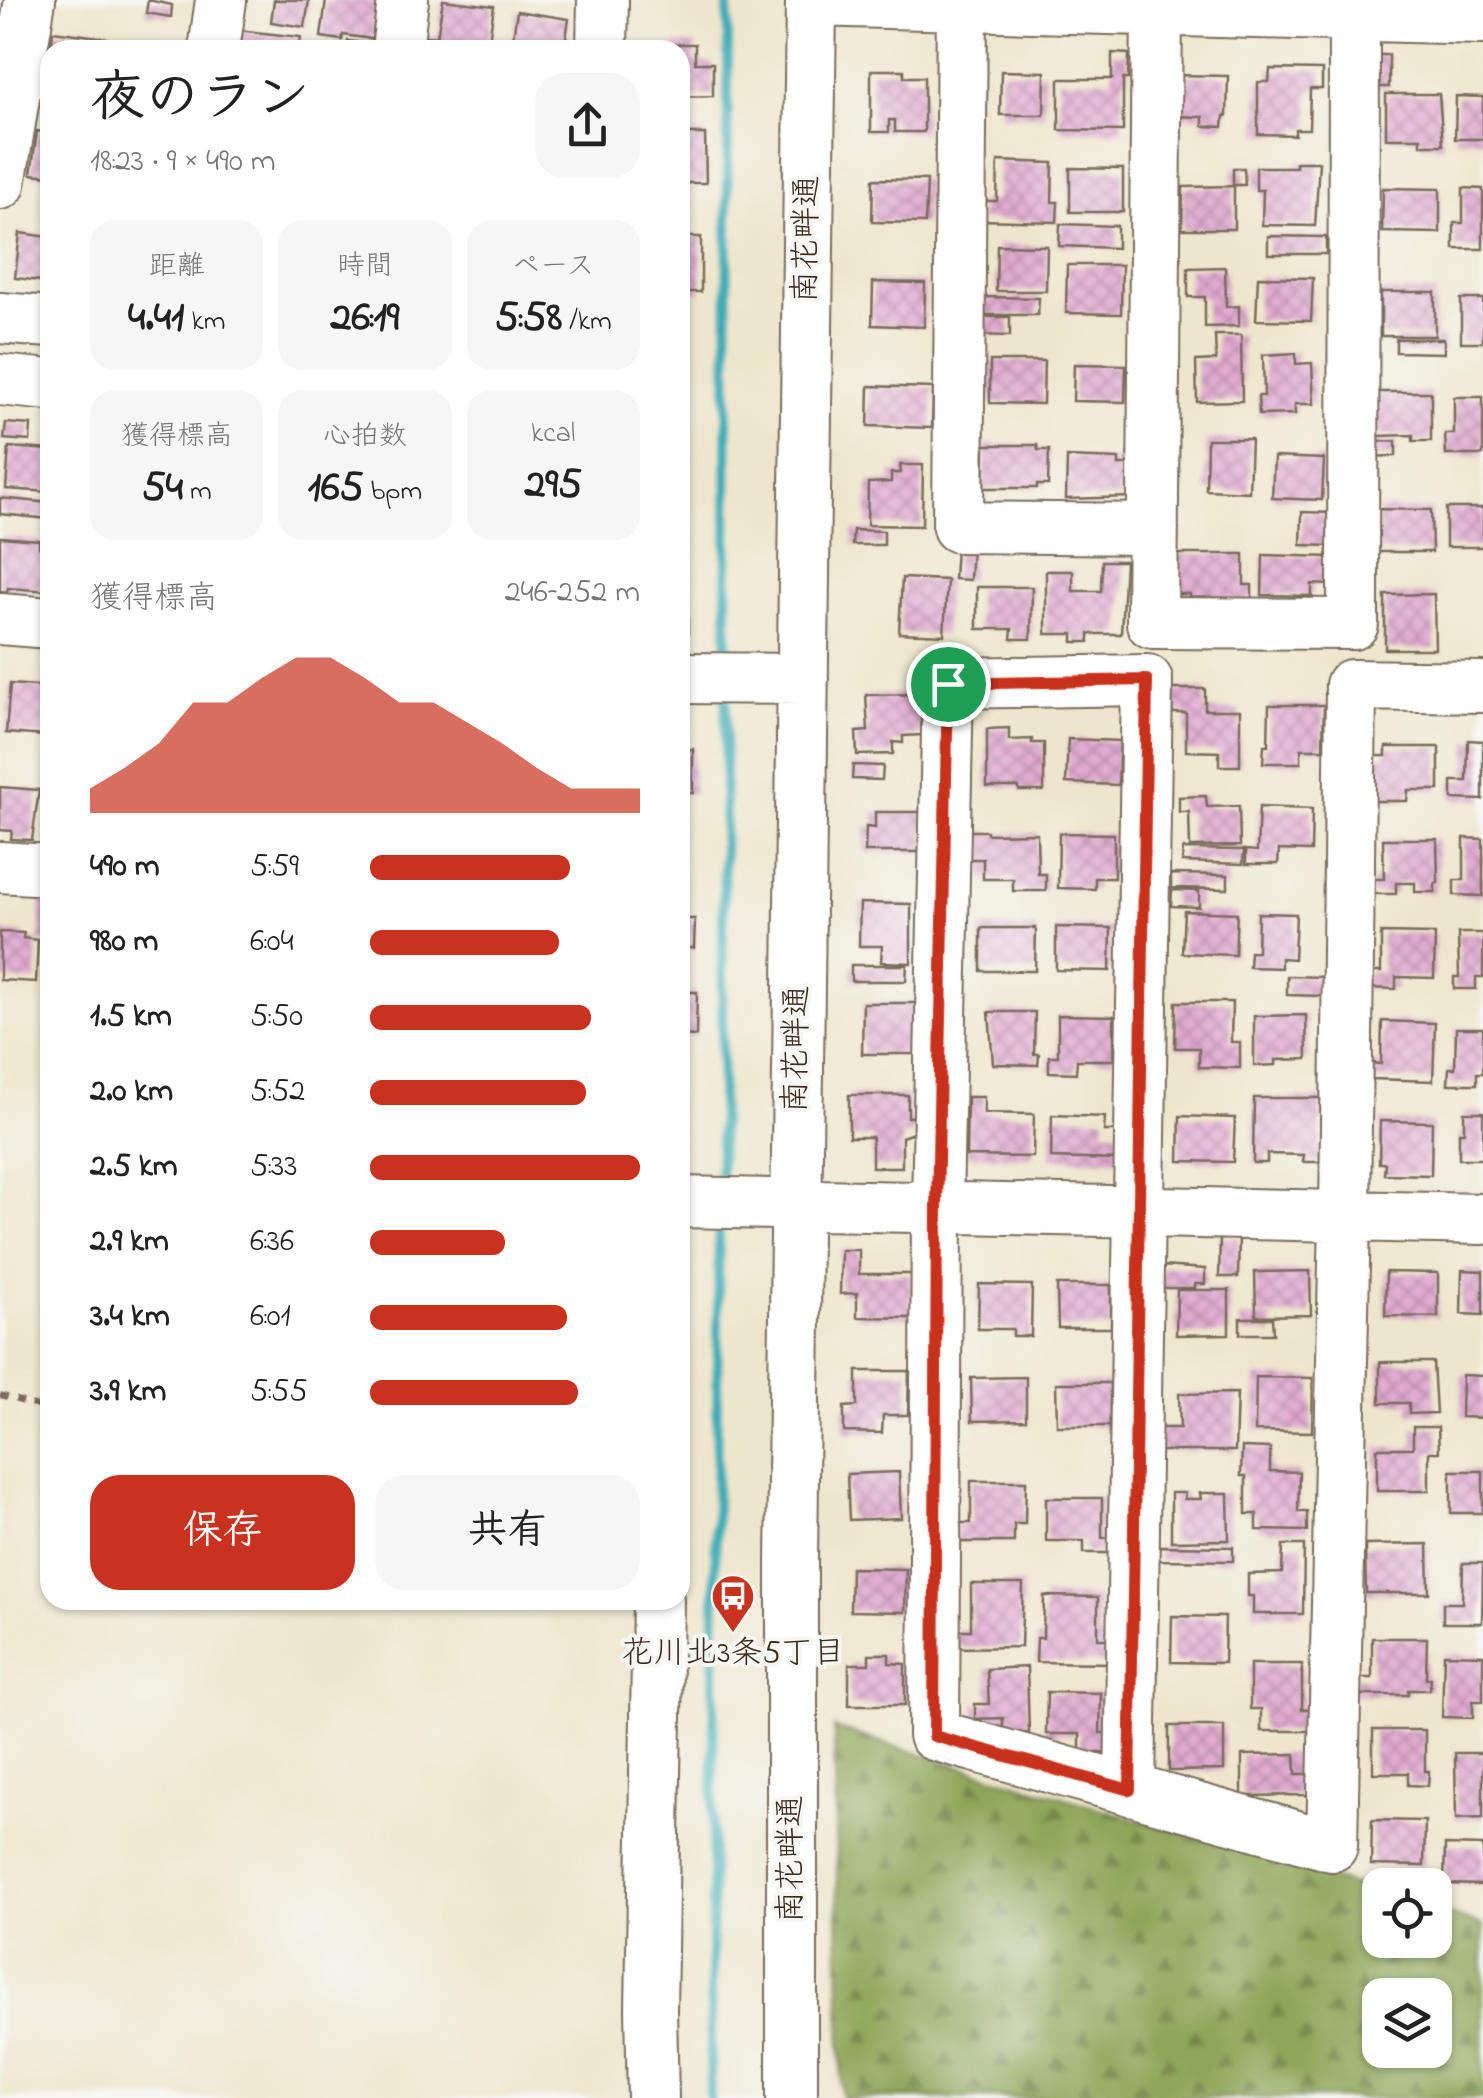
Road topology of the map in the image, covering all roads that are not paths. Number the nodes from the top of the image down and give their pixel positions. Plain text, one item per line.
1 (30, 0) edge
2 (221, 0) edge
3 (403, 0) edge
4 (604, 0) edge
5 (811, 0) edge
6 (962, 3) edge
7 (1157, 5) edge
8 (1357, 10) edge
9 (1483, 19) edge
10 (215, 40) edge
11 (398, 40) edge
12 (602, 40) edge
13 (0, 184) edge
14 (0, 318) edge
15 (40, 321) edge
16 (0, 380) edge
17 (40, 384) edge
18 (1153, 529) junction
19 (0, 620) edge
20 (40, 623) edge
21 (690, 679) edge
22 (803, 679) junction
23 (1483, 687) edge
24 (0, 866) edge
25 (40, 869) edge
26 (690, 1201) edge
27 (774, 1205) junction
28 (937, 1208) junction
29 (1141, 1212) junction
30 (1345, 1216) junction
31 (1483, 1218) edge
32 (658, 1610) edge
33 (1130, 1790) junction
34 (653, 2098) edge
35 (792, 2098) edge

1 - 13 street
2 - 10 street
3 - 11 street
4 - 12 street
5 - 6 street
5 - 22 street, 南花畔通
6 - 7 street
6 - 18 street
7 - 8 street
7 - 18 street
8 - 9 street
8 - 18 street
14 - 15 street
16 - 17 street
19 - 20 street
21 - 22 street
22 - 27 street, 南花畔通
23 - 30 street
24 - 25 street
26 - 27 street
27 - 28 street
27 - 35 street, 南花畔通
28 - 29 street
28 - 29 street
28 - 33 street
29 - 30 street
29 - 33 street
30 - 31 street
30 - 33 street
32 - 34 street

